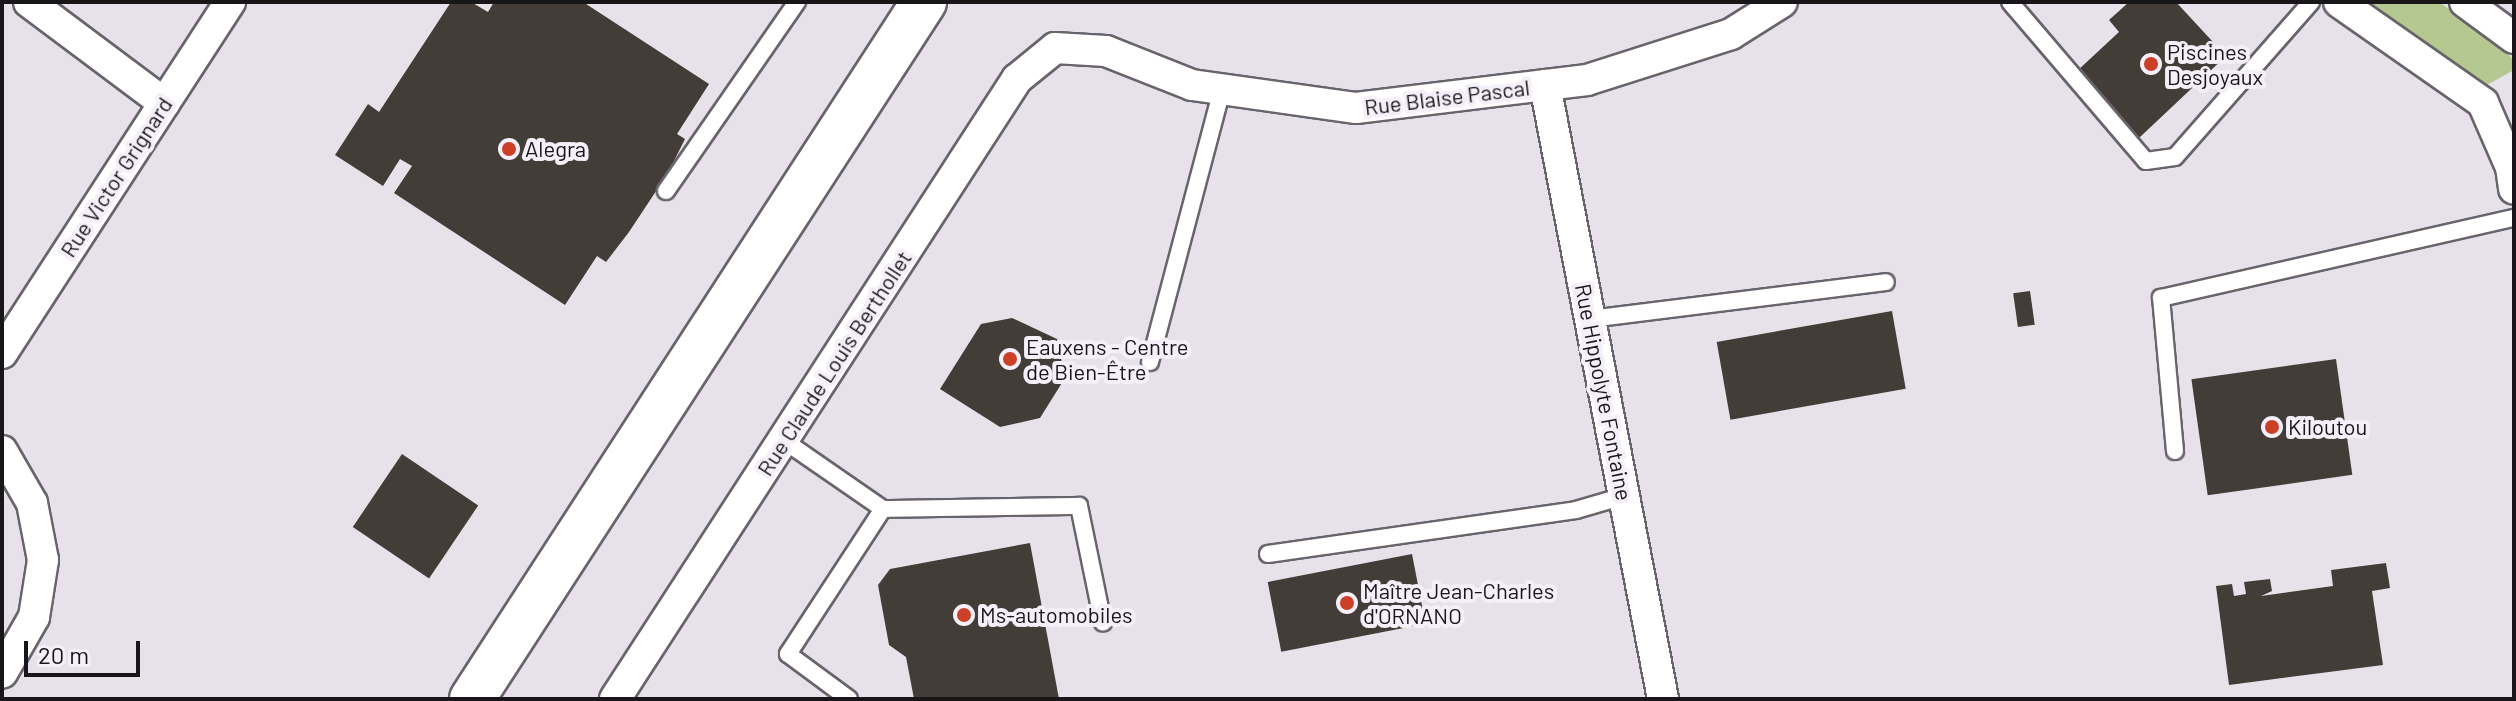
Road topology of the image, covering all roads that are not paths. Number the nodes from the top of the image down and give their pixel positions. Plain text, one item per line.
1 (29, 2) edge
2 (230, 2) edge
3 (797, 2) edge
4 (924, 2) edge
5 (1782, 2) edge
6 (2010, 2) edge
7 (2311, 2) edge
8 (2339, 2) edge
9 (2466, 2) edge
10 (2514, 38) edge
11 (1055, 48) joint
12 (1545, 85) junction
13 (1222, 89) junction
14 (164, 103) junction
15 (2513, 174) edge
16 (666, 191) dead end
17 (2514, 218) edge
18 (1886, 282) dead end
19 (1590, 319) junction
20 (2, 353) edge
21 (1150, 362) dead end
22 (783, 440) junction
23 (2, 451) edge
24 (2175, 451) dead end
25 (1624, 496) junction
26 (883, 509) junction
27 (1268, 554) dead end
28 (1103, 623) dead end
29 (2, 673) edge
30 (619, 693) edge
31 (472, 699) edge
32 (849, 699) edge
33 (1663, 699) edge

1 - 14 street
2 - 14 street, Rue Victor Grignard
3 - 16 lane
4 - 31 main road
5 - 12 street, Rue Blaise Pascal
6 - 7 lane
8 - 15 street
9 - 10 street
11 - 13 street, Rue Blaise Pascal
11 - 22 street, Rue Claude Louis Berthollet
12 - 13 street, Rue Blaise Pascal
12 - 19 street, Rue Hippolyte Fontaine
13 - 21 lane
14 - 20 street, Rue Victor Grignard
17 - 24 lane
18 - 19 lane
19 - 25 street, Rue Hippolyte Fontaine
22 - 26 lane
22 - 30 street, Rue Claude Louis Berthollet
23 - 29 street
25 - 27 lane
25 - 33 street, Rue Hippolyte Fontaine
26 - 28 lane
26 - 32 lane

